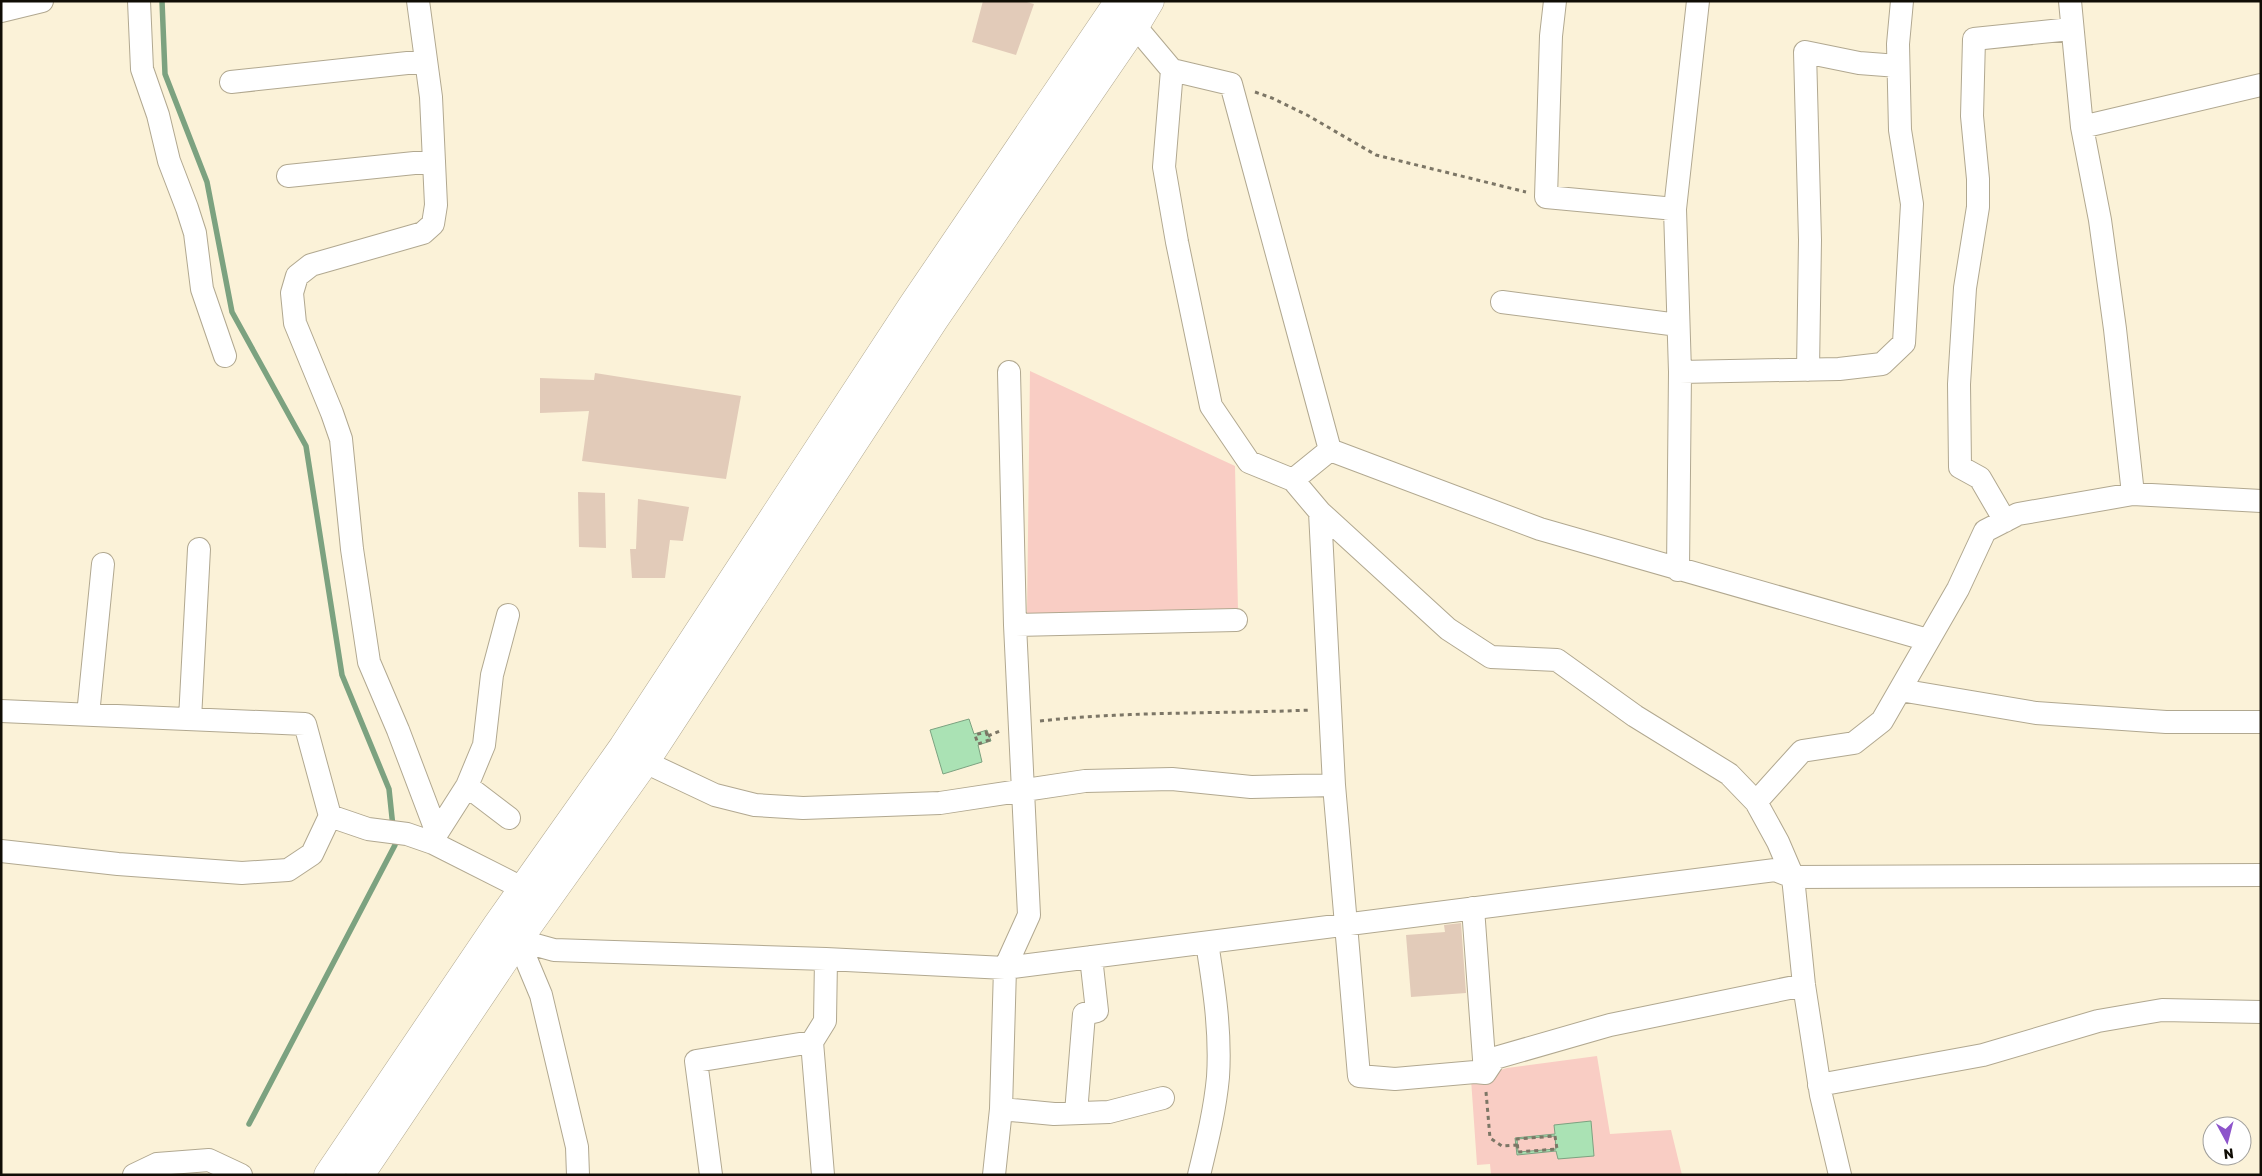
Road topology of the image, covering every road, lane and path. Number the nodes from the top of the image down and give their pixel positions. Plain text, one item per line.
1 (42, 1) edge
2 (139, 1) edge
3 (418, 1) edge
4 (1150, 1) edge
5 (1555, 1) edge
6 (1698, 1) edge
7 (1902, 1) edge
8 (2070, 1) edge
9 (1, 11) edge
10 (1122, 13) edge
11 (2071, 29) junction
12 (426, 61) junction
13 (1898, 66) junction
14 (1172, 70) junction
15 (231, 82) dead end
16 (1231, 84) junction
17 (2261, 85) edge
18 (2082, 127) junction
19 (434, 161) junction
20 (288, 176) dead end
21 (1546, 198) junction
22 (1675, 209) junction
23 (1502, 302) dead end
24 (1678, 325) junction
25 (225, 356) dead end
26 (1808, 370) junction
27 (1009, 372) dead end
28 (1680, 372) junction
29 (1330, 450) junction
30 (1293, 480) junction
31 (2133, 494) junction
32 (2261, 501) edge
33 (1320, 512) junction
34 (2005, 521) junction
35 (199, 549) dead end
36 (103, 564) dead end
37 (1678, 570) junction
38 (508, 615) dead end
39 (1236, 620) dead end
40 (1015, 624) junction
41 (1928, 640) junction
42 (1900, 690) junction
43 (1329, 709) junction
44 (1, 711) edge
45 (88, 715) junction
46 (190, 719) junction
47 (2261, 722) edge
48 (1020, 723) junction
49 (988, 736) junction
50 (645, 762) junction
51 (1334, 785) junction
52 (467, 786) junction
53 (1024, 791) junction
54 (1756, 802) junction
55 (330, 816) junction
56 (509, 818) dead end
57 (435, 838) junction
58 (1, 850) edge
59 (2261, 875) edge
60 (1793, 878) junction
61 (524, 889) junction
62 (1473, 908) junction
63 (1345, 924) junction
64 (508, 932) junction
65 (1207, 942) junction
66 (1091, 957) junction
67 (826, 959) junction
68 (1005, 968) junction
69 (1804, 985) junction
70 (2261, 1012) edge
71 (812, 1042) junction
72 (1485, 1074) junction
73 (1819, 1085) junction
74 (1163, 1098) dead end
75 (1001, 1109) junction
76 (1076, 1113) junction
77 (1518, 1145) junction
78 (134, 1175) edge
79 (241, 1175) edge
80 (328, 1175) edge
81 (360, 1175) edge
82 (578, 1175) edge
83 (711, 1175) edge
84 (823, 1175) edge
85 (994, 1175) edge
86 (1199, 1175) edge
87 (1840, 1175) edge

1 - 9 street
2 - 25 street
3 - 12 street
4 - 10 main road
5 - 21 street
6 - 22 street
7 - 13 street
8 - 11 street
10 - 14 street
10 - 50 main road
10 - 61 main road
11 - 18 street
11 - 34 street
12 - 15 street
12 - 19 street
13 - 26 street
13 - 26 street
14 - 16 street
14 - 30 street
16 - 21 path
16 - 29 street
17 - 18 street
18 - 31 street
19 - 20 street
19 - 57 street
21 - 22 street
22 - 24 street
23 - 24 street
24 - 28 street
26 - 28 street
27 - 40 street
28 - 37 street
29 - 30 street
29 - 37 street
30 - 33 street
31 - 32 street
31 - 34 street
33 - 43 street
33 - 54 street
34 - 41 street
35 - 46 street
36 - 45 street
37 - 41 street
38 - 52 street
39 - 40 street
40 - 48 street
41 - 42 street
42 - 47 street
42 - 54 street
43 - 48 path
43 - 51 street
44 - 45 street
45 - 46 street
46 - 55 street
48 - 49 path
48 - 53 street
49 - 49 path
50 - 53 street
50 - 64 main road
51 - 53 street
51 - 63 street
52 - 56 street
52 - 57 street
53 - 68 street
54 - 60 street
55 - 57 street
55 - 58 street
57 - 61 street
59 - 60 street
60 - 62 street
60 - 69 street
61 - 64 main road
62 - 63 street
62 - 72 street
63 - 65 street
63 - 72 street
64 - 67 street
64 - 80 main road
64 - 81 main road
64 - 82 street
65 - 66 street
65 - 86 street
66 - 68 street
66 - 76 street
67 - 68 street
67 - 71 street
68 - 75 street
69 - 72 street
69 - 73 street
70 - 73 street
71 - 83 street
71 - 84 street
72 - 77 path
73 - 87 street
74 - 76 street
75 - 76 street
75 - 85 street
77 - 77 path
78 - 79 street

